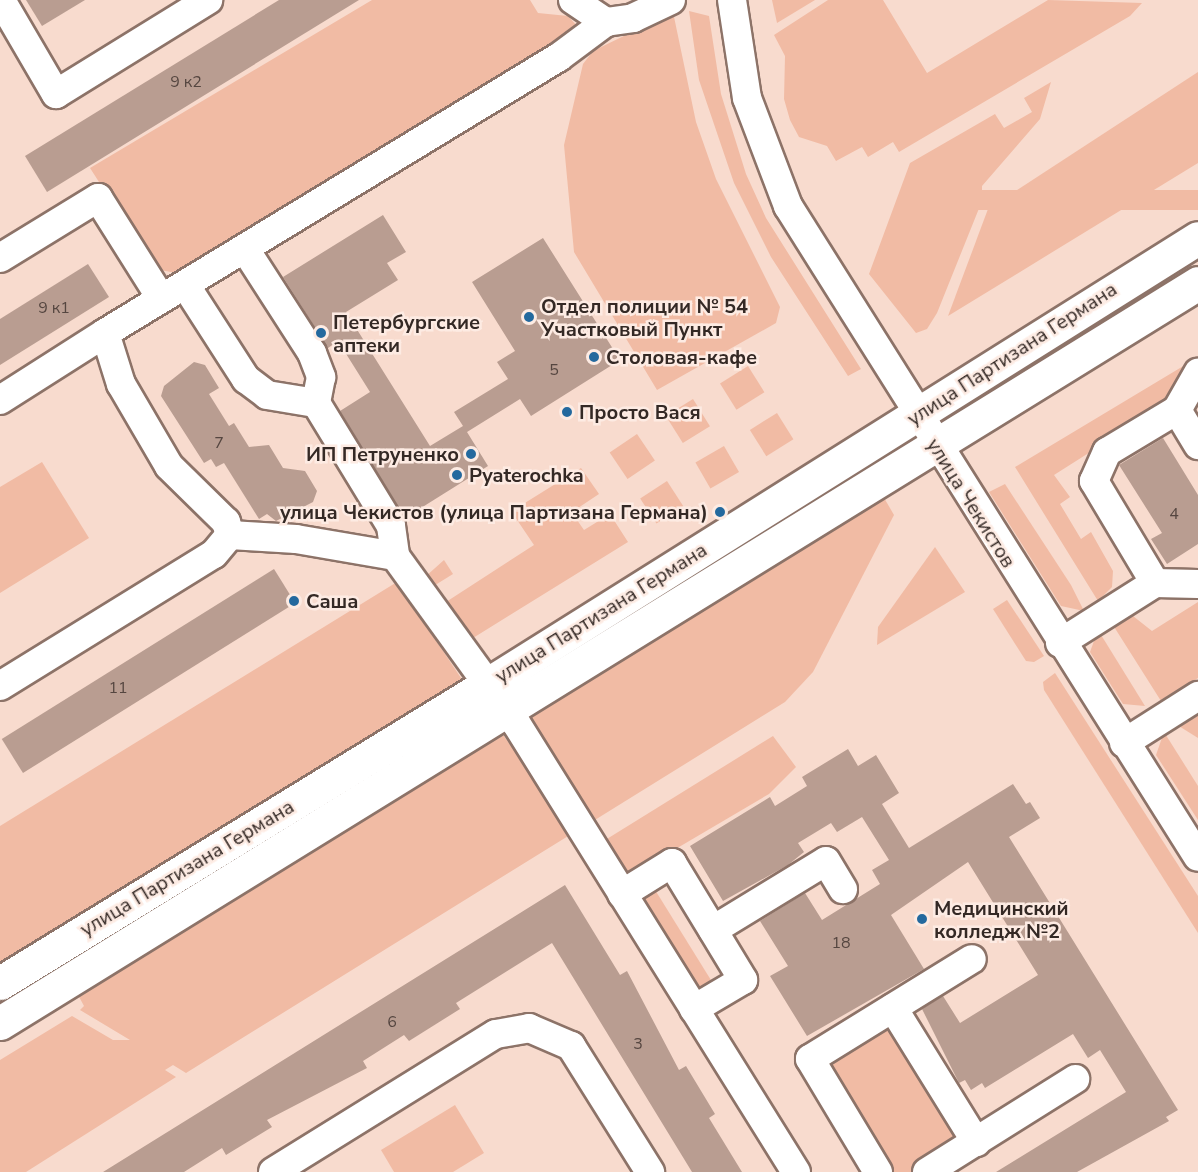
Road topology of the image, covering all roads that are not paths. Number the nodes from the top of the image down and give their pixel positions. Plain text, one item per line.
1 (1, 0) edge
2 (208, 0) edge
3 (573, 0) edge
4 (671, 0) edge
5 (732, 0) edge
6 (606, 21) junction
7 (1198, 238) edge
8 (245, 249) junction
9 (0, 258) edge
10 (1198, 283) edge
11 (174, 292) junction
12 (105, 333) junction
13 (1198, 373) edge
14 (0, 400) edge
15 (316, 403) junction
16 (1178, 410) junction
17 (915, 415) junction
18 (1198, 445) edge
19 (936, 448) junction
20 (230, 535) junction
21 (395, 556) junction
22 (1155, 583) junction
23 (1198, 584) edge
24 (1060, 643) junction
25 (0, 686) edge
26 (1198, 696) edge
27 (498, 697) junction
28 (1124, 743) junction
29 (1198, 857) edge
30 (843, 889) dead end
31 (622, 894) junction
32 (713, 930) junction
33 (972, 959) dead end
34 (0, 983) edge
35 (893, 1008) junction
36 (694, 1009) junction
37 (0, 1023) edge
38 (1075, 1079) dead end
39 (976, 1142) junction
40 (273, 1172) edge
41 (650, 1172) edge
42 (796, 1172) edge
43 (878, 1172) edge
44 (927, 1172) edge

1 - 2 street
3 - 6 street
4 - 6 street
5 - 17 street, улица Чекистов
6 - 8 street
7 - 17 main road, улица Партизана Германа
8 - 11 street
8 - 15 street
9 - 11 street
10 - 19 main road, улица Партизана Германа
11 - 12 street
11 - 15 street
12 - 14 street
12 - 20 street
13 - 16 street
15 - 21 street
16 - 18 street
16 - 22 street
17 - 19 street, улица Чекистов
17 - 27 main road, улица Партизана Германа
19 - 24 street, улица Чекистов
19 - 27 main road, улица Партизана Германа
20 - 21 street
20 - 25 street
21 - 27 street
22 - 23 street
22 - 24 street
24 - 28 street, улица Чекистов
26 - 28 street
27 - 31 street
27 - 34 main road, улица Партизана Германа
27 - 37 main road, улица Партизана Германа
28 - 29 street, улица Чекистов
30 - 32 street
31 - 32 street
31 - 36 street
32 - 36 street
33 - 35 street
35 - 39 street
35 - 43 street
36 - 42 street
38 - 39 street
39 - 44 street
40 - 41 street

